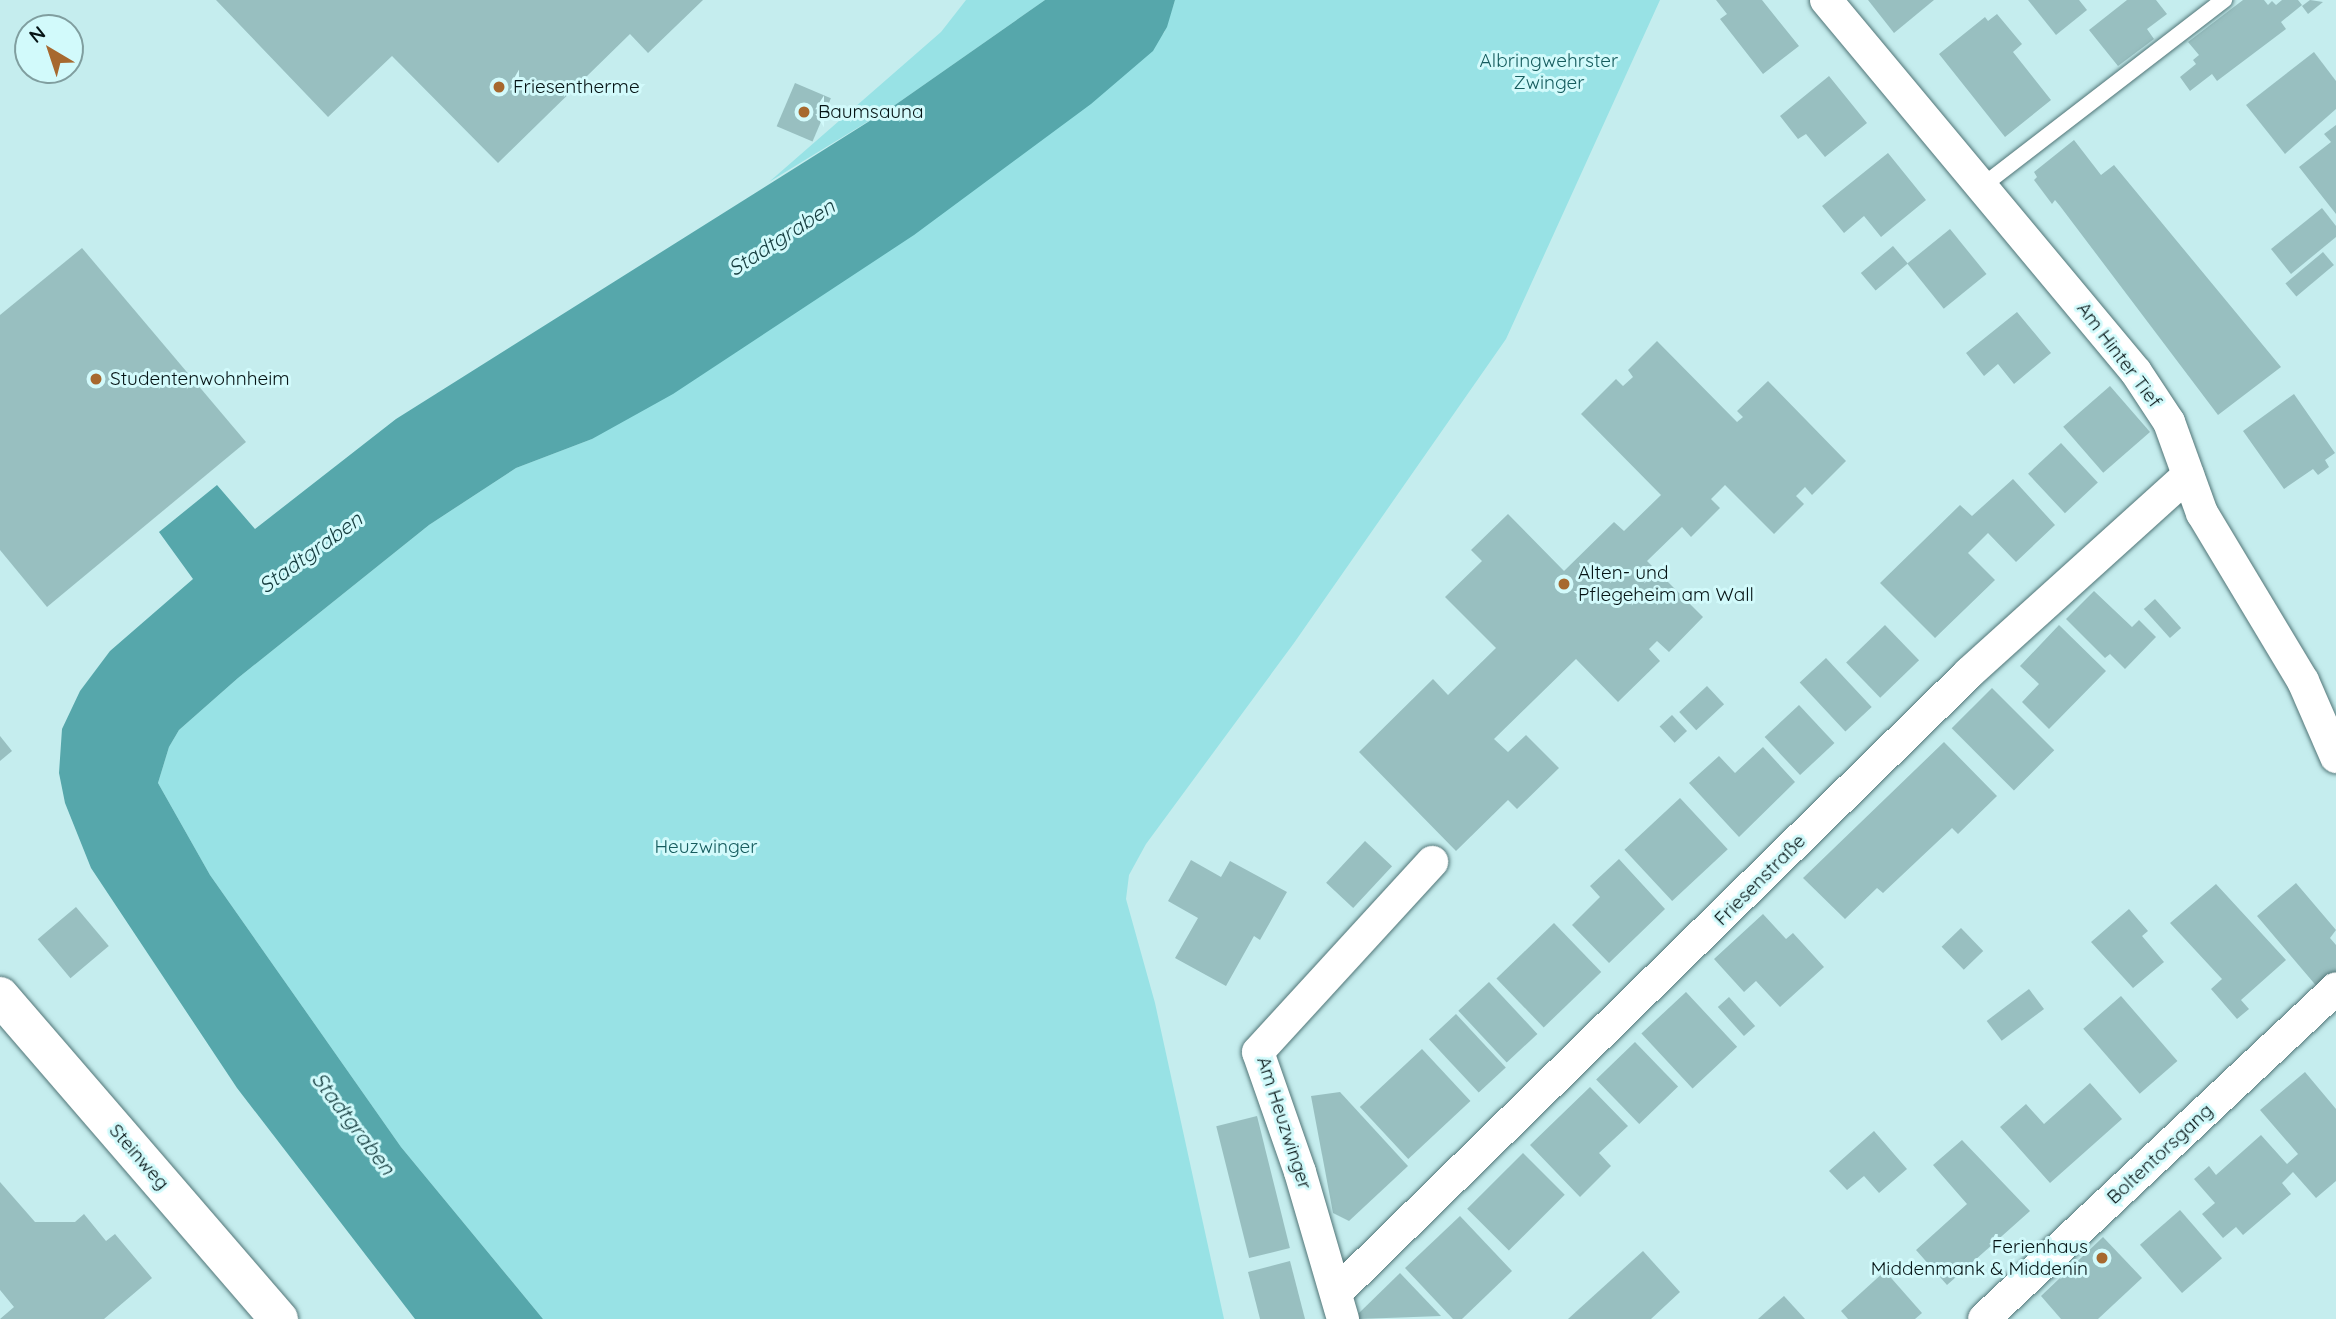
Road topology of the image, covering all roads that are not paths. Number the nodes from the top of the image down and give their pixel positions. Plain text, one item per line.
1 (1826, 0) edge
2 (2224, 0) edge
3 (1981, 187) junction
4 (2188, 475) junction
5 (2336, 757) edge
6 (1432, 862) dead end
7 (2336, 988) edge
8 (0, 996) edge
9 (1340, 1305) edge
10 (279, 1319) edge
11 (1984, 1319) edge

1 - 3 street, Am Hinter Tief
2 - 3 lane
3 - 4 street, Am Hinter Tief
4 - 5 street, Am Hinter Tief
4 - 9 street, Friesenstraße
6 - 9 street, Am Heuzwinger
7 - 11 street, Boltentorsgang
8 - 10 street, Steinweg

